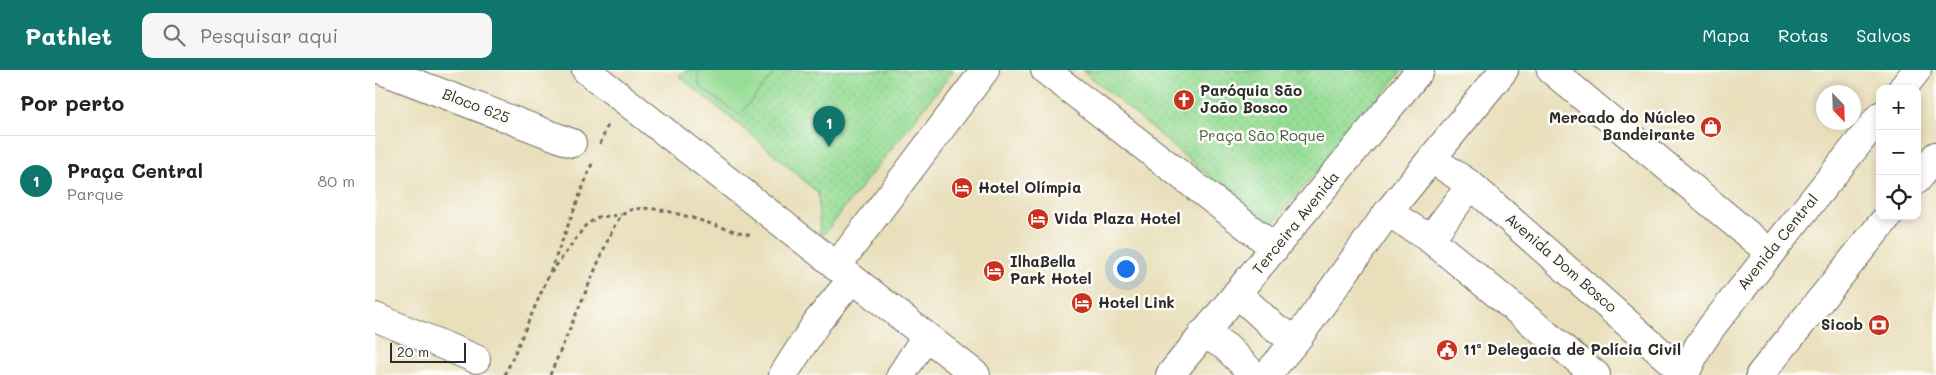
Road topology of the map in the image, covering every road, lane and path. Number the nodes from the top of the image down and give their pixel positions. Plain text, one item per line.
1 (381, 70) edge
2 (586, 70) edge
3 (985, 70) edge
4 (1045, 70) edge
5 (1421, 70) edge
6 (1504, 70) edge
7 (1551, 70) edge
8 (1917, 70) edge
9 (1905, 85) edge
10 (619, 96) junction
11 (1876, 121) edge
12 (572, 142) dead end
13 (597, 150) dead end
14 (1936, 156) edge
15 (594, 159) dead end
16 (1432, 159) junction
17 (1921, 175) edge
18 (1471, 185) junction
19 (1388, 212) junction
20 (621, 215) junction
21 (777, 220) junction
22 (1885, 220) edge
23 (1430, 239) junction
24 (1275, 248) junction
25 (1769, 252) junction
26 (844, 273) junction
27 (547, 277) junction
28 (1237, 293) junction
29 (375, 317) edge
30 (1203, 334) junction
31 (926, 336) junction
32 (1297, 339) junction
33 (476, 358) dead end
34 (1686, 374) edge
35 (505, 375) edge
36 (550, 375) edge
37 (783, 375) edge
38 (901, 375) edge
39 (976, 375) edge
40 (1170, 375) edge
41 (1254, 375) edge
42 (1267, 375) edge
43 (1596, 375) edge
44 (1760, 375) edge

1 - 12 street, Bloco 625
2 - 10 street
3 - 26 street
4 - 24 street
5 - 24 street, Terceira Avenida
6 - 16 street
7 - 25 street
8 - 9 street
10 - 13 path
10 - 21 street
11 - 25 street, Avenida Central
14 - 17 street
15 - 27 path
16 - 18 street, Avenida Dom Bosco
16 - 19 street
18 - 23 street
18 - 34 street, Avenida Dom Bosco
19 - 23 street
19 - 32 street
20 - 21 path
20 - 27 path
20 - 36 path
21 - 26 street
22 - 44 street
23 - 43 street
24 - 28 street, Terceira Avenida
25 - 34 street, Avenida Central
26 - 31 street
26 - 37 street
27 - 35 path
28 - 30 street, Terceira Avenida
28 - 32 street
29 - 33 street
30 - 40 street, Terceira Avenida
30 - 41 street
31 - 38 street
31 - 39 street
32 - 42 street

